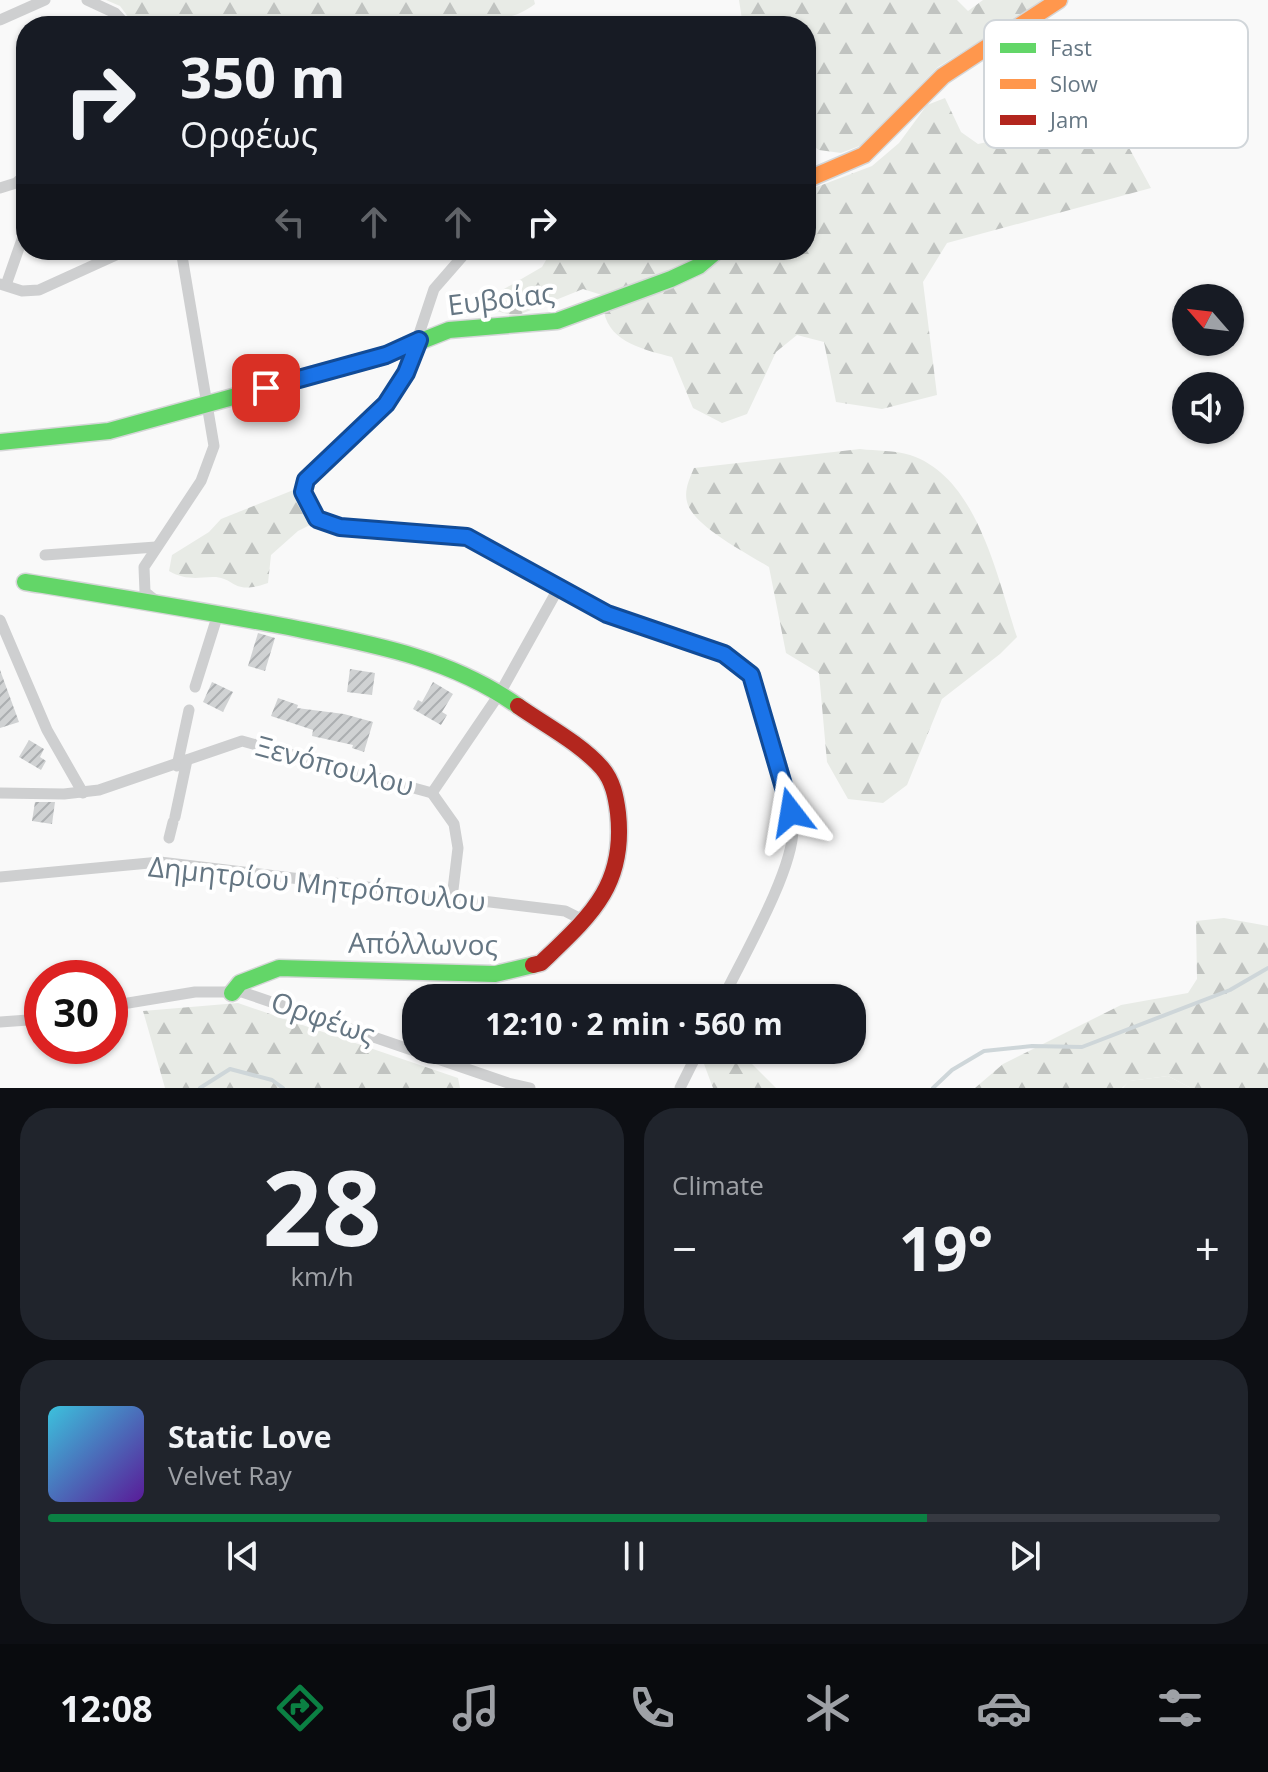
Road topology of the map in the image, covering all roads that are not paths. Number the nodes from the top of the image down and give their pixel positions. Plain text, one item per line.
1 (45, 0) edge
2 (87, 0) edge
3 (1059, 0) edge
4 (118, 16) edge
5 (0, 20) edge
6 (1028, 20) edge
7 (984, 49) edge
8 (816, 176) edge
9 (16, 252) edge
10 (105, 260) edge
11 (183, 260) edge
12 (459, 260) edge
13 (706, 260) edge
14 (3, 284) edge
15 (419, 340) junction
16 (206, 405) junction
17 (0, 442) edge
18 (156, 547) junction
19 (45, 555) dead end
20 (25, 582) dead end
21 (558, 589) junction
22 (164, 606) junction
23 (218, 614) junction
24 (0, 620) edge
25 (195, 687) dead end
26 (500, 693) junction
27 (189, 710) dead end
28 (182, 763) junction
29 (0, 793) edge
30 (83, 793) junction
31 (432, 793) junction
32 (169, 838) dead end
33 (0, 877) edge
34 (452, 898) junction
35 (585, 921) junction
36 (730, 984) edge
37 (232, 993) junction
38 (128, 1003) edge
39 (24, 1020) edge
40 (0, 1022) edge
41 (692, 1064) edge
42 (530, 1088) edge
43 (680, 1088) edge

1 - 5 street
2 - 4 street
3 - 6 street
7 - 8 street
9 - 14 street
10 - 14 street
11 - 16 street
12 - 15 street
13 - 15 street, Ευβοίας
15 - 16 street, Ευβοίας
15 - 21 street
16 - 17 street, Ευβοίας
16 - 18 street
18 - 19 street
18 - 22 street
20 - 22 street, Απόλλωνος
21 - 26 street
21 - 36 street
22 - 23 street, Απόλλωνος
23 - 25 street
23 - 26 street, Απόλλωνος
24 - 30 street
26 - 31 street
26 - 35 street, Απόλλωνος
27 - 28 street
28 - 30 street, Ξενόπουλου
28 - 31 street, Ξενόπουλου
28 - 32 street
29 - 30 street, Ξενόπουλου
31 - 34 street, Ξενόπουλου
33 - 34 street, Δημητρίου Μητρόπουλου
34 - 35 street, Δημητρίου Μητρόπουλου
35 - 37 street, Απόλλωνος
37 - 38 street, Ορφέως
37 - 42 street, Ορφέως
39 - 40 street
41 - 43 street

